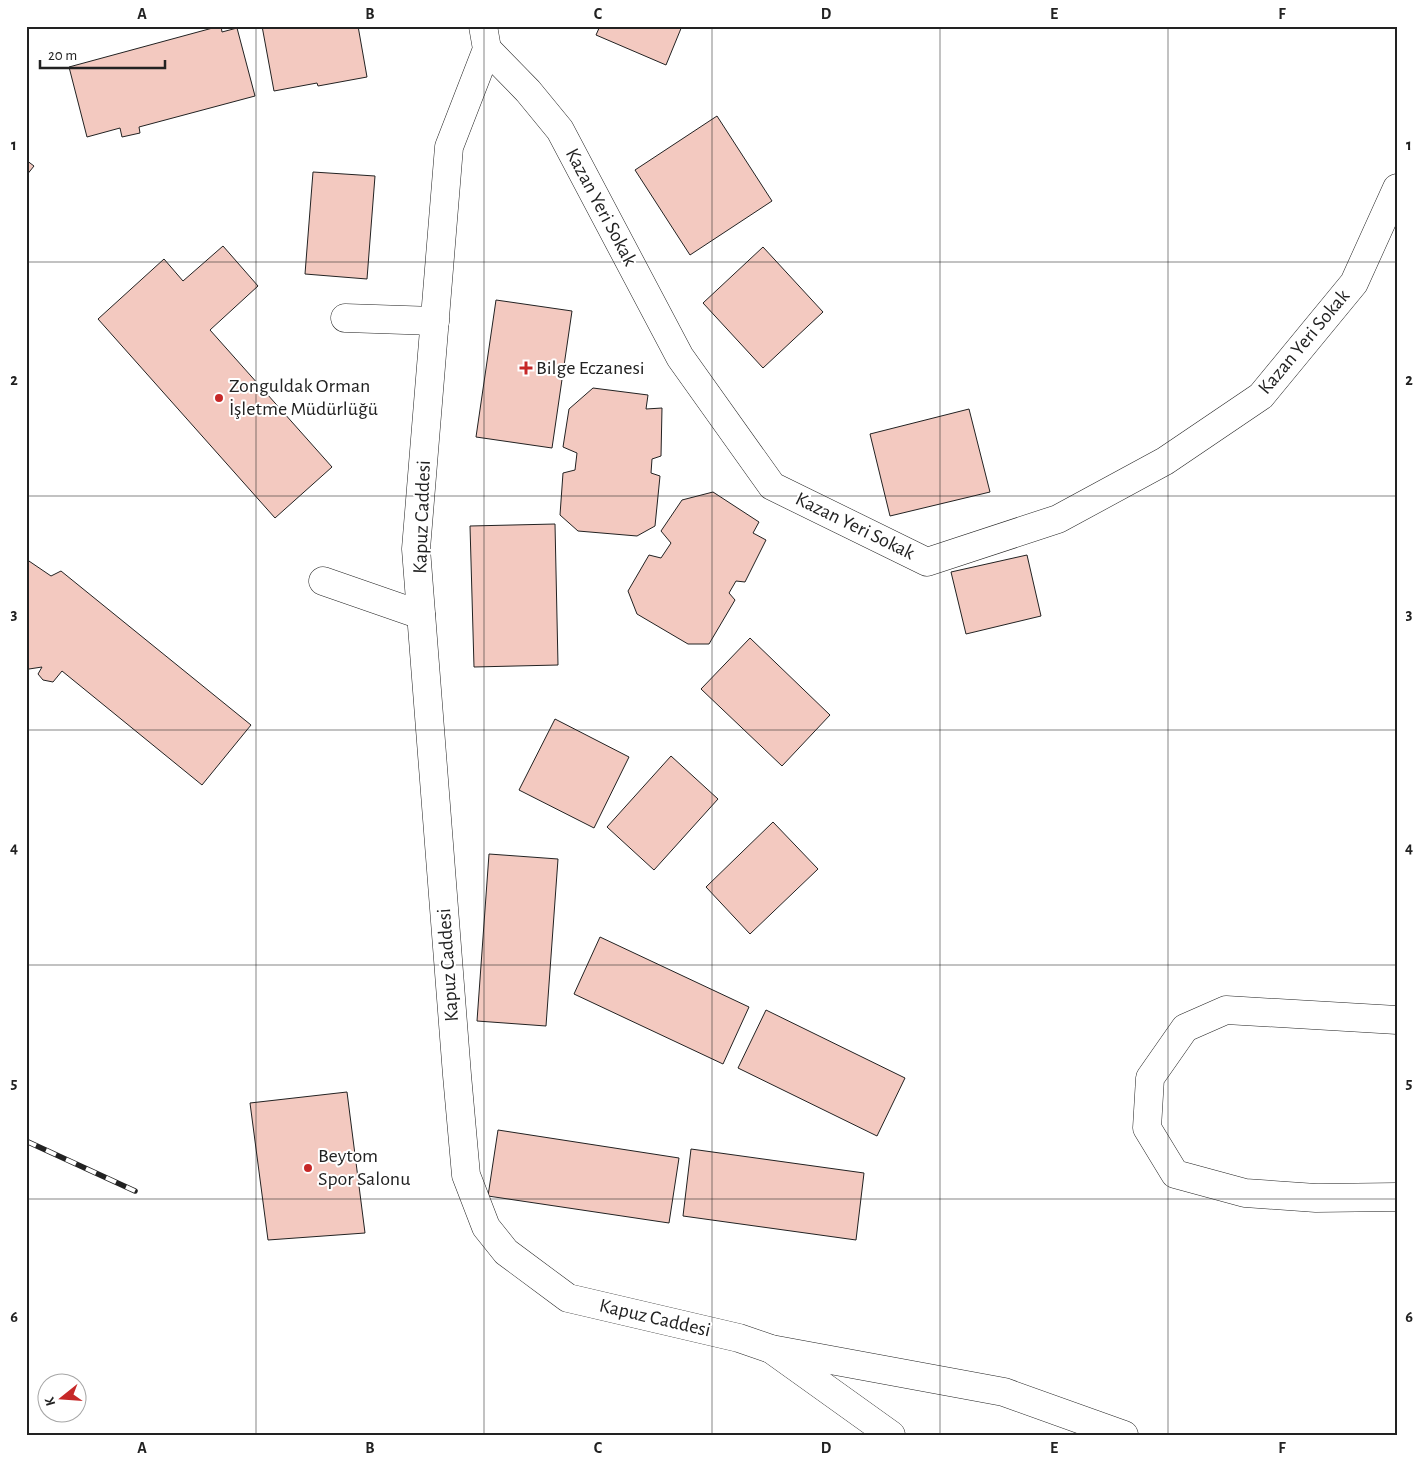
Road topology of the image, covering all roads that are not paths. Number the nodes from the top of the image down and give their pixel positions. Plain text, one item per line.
1 (485, 38) edge
2 (1397, 188) edge
3 (345, 318) dead end
4 (435, 322) junction
5 (323, 581) dead end
6 (421, 615) junction
7 (1397, 1020) edge
8 (1397, 1197) edge
9 (771, 1349) junction
10 (891, 1435) edge
11 (1124, 1435) edge

1 - 2 street, Kazan Yeri Sokak
1 - 4 street, Kapuz Caddesi
3 - 4 street
4 - 6 street, Kapuz Caddesi
5 - 6 street
6 - 9 street, Kapuz Caddesi
7 - 8 street
9 - 10 street
9 - 11 street, Kapuz Caddesi

